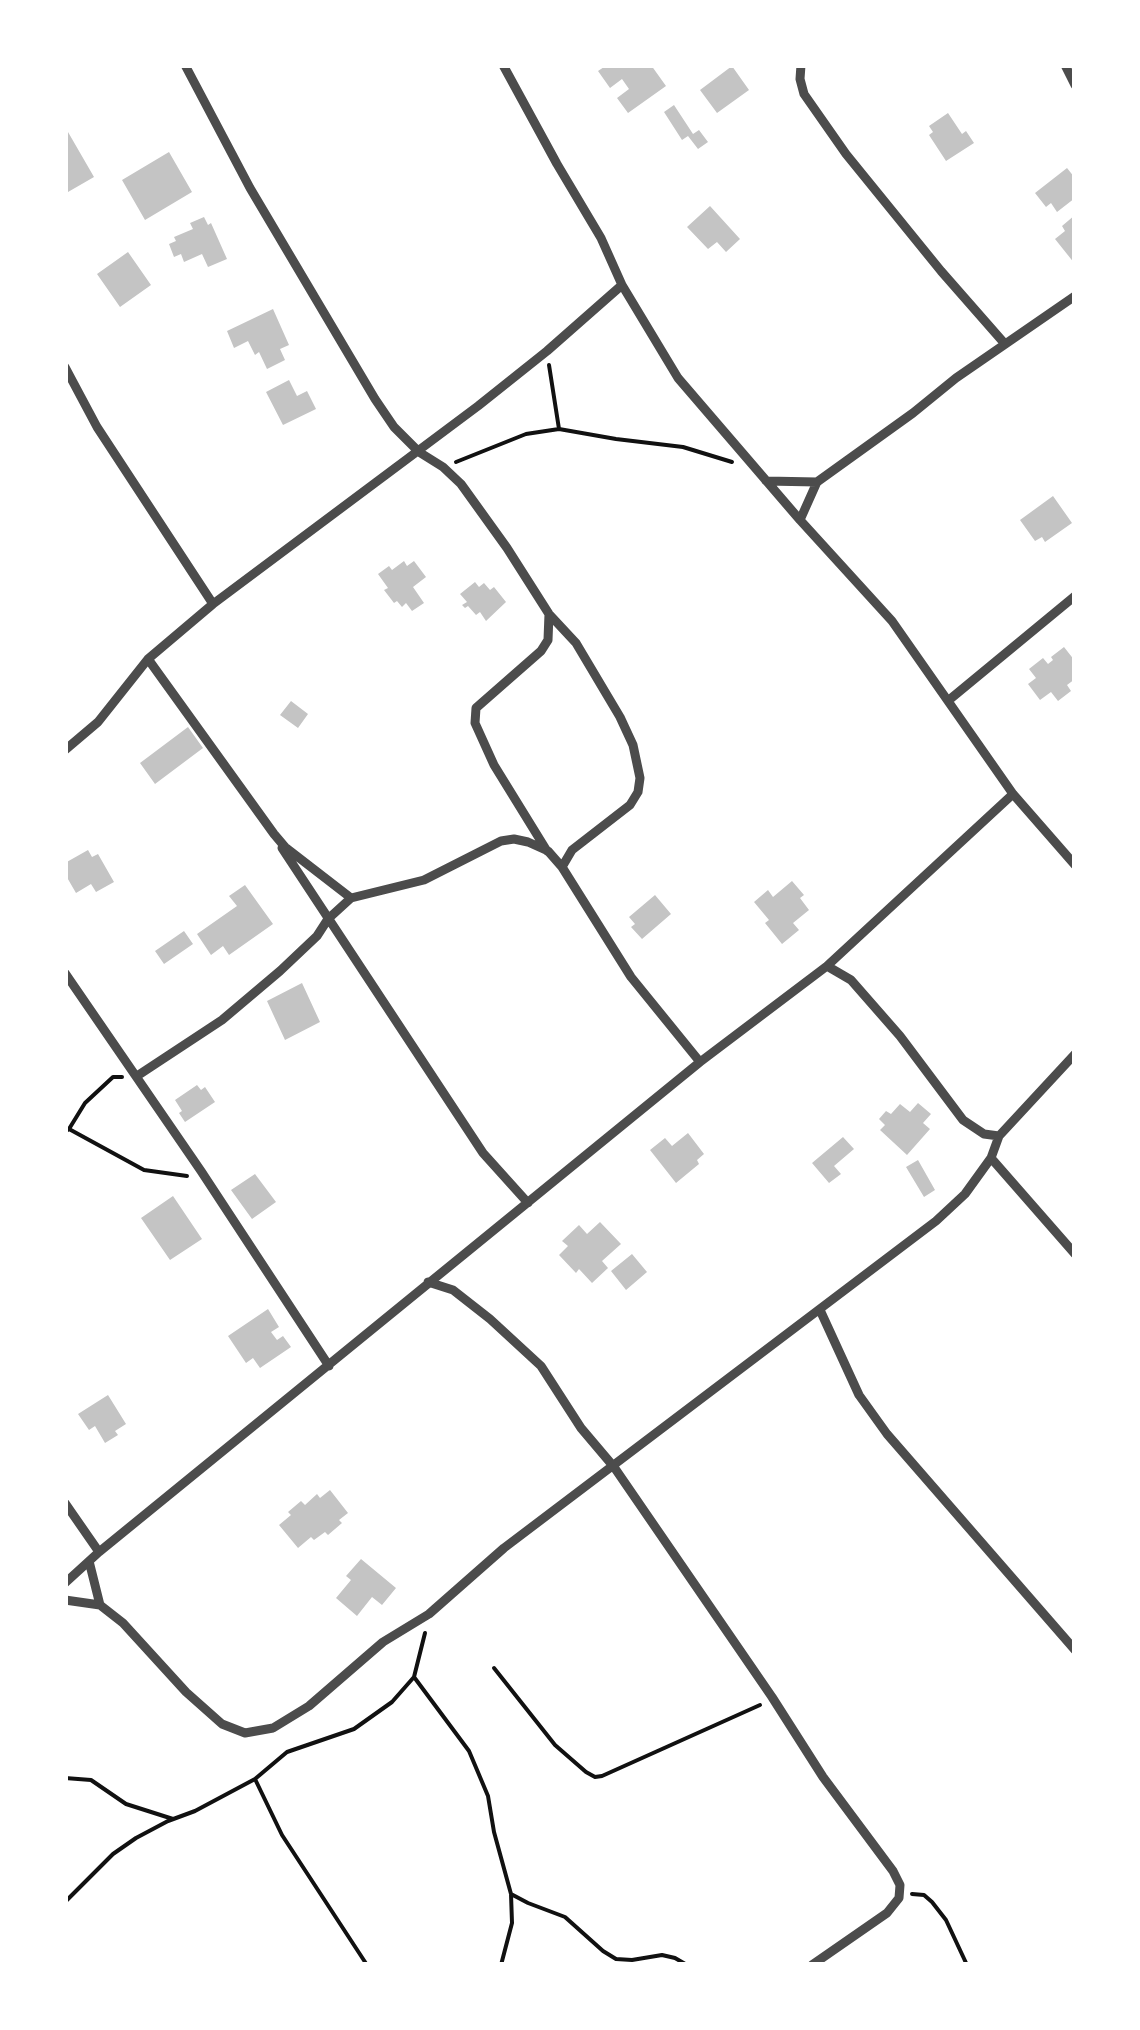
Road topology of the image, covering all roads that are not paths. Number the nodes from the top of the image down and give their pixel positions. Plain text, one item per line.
1 (185, 65) edge
2 (503, 65) edge
3 (801, 65) edge
4 (1065, 65) edge
5 (1075, 86) edge
6 (622, 285) junction
7 (1075, 296) edge
8 (1005, 344) junction
9 (65, 367) edge
10 (419, 452) junction
11 (766, 481) junction
12 (817, 482) junction
13 (800, 520) junction
14 (1075, 596) edge
15 (213, 604) junction
16 (549, 614) junction
17 (148, 659) junction
18 (949, 700) junction
19 (65, 750) edge
20 (1014, 794) junction
21 (274, 834) junction
22 (548, 851) junction
23 (1075, 865) edge
24 (562, 867) junction
25 (351, 898) junction
26 (328, 919) junction
27 (827, 966) junction
28 (65, 972) edge
29 (1075, 1054) edge
30 (700, 1062) junction
31 (137, 1076) junction
32 (999, 1136) junction
33 (991, 1158) junction
34 (528, 1202) junction
35 (1075, 1254) edge
36 (428, 1282) junction
37 (820, 1310) junction
38 (329, 1366) junction
39 (614, 1466) junction
40 (65, 1503) edge
41 (100, 1552) junction
42 (89, 1561) junction
43 (65, 1583) edge
44 (65, 1600) edge
45 (100, 1605) junction
46 (1075, 1650) edge
47 (812, 1965) edge

1 - 10 street
2 - 6 street
3 - 8 street
4 - 5 street
6 - 10 street
6 - 11 street
7 - 8 street
8 - 12 street
9 - 15 street
10 - 15 street
10 - 16 street
11 - 12 street
11 - 13 street
12 - 13 street
13 - 18 street
14 - 18 street
15 - 17 street
16 - 22 street
16 - 24 street
17 - 19 street
17 - 21 street
18 - 20 street
20 - 23 street
20 - 27 street
21 - 25 street
21 - 26 street
22 - 24 street
22 - 25 street
24 - 30 street
25 - 26 street
26 - 31 street
26 - 34 street
27 - 30 street
27 - 32 street
28 - 31 street
29 - 32 street
30 - 34 street
31 - 38 street
32 - 33 street
33 - 35 street
33 - 37 street
34 - 36 street
36 - 38 street
36 - 39 street
37 - 39 street
37 - 46 street
38 - 41 street
39 - 45 street
39 - 47 street
40 - 41 street
41 - 42 street
42 - 43 street
42 - 45 street
44 - 45 street

